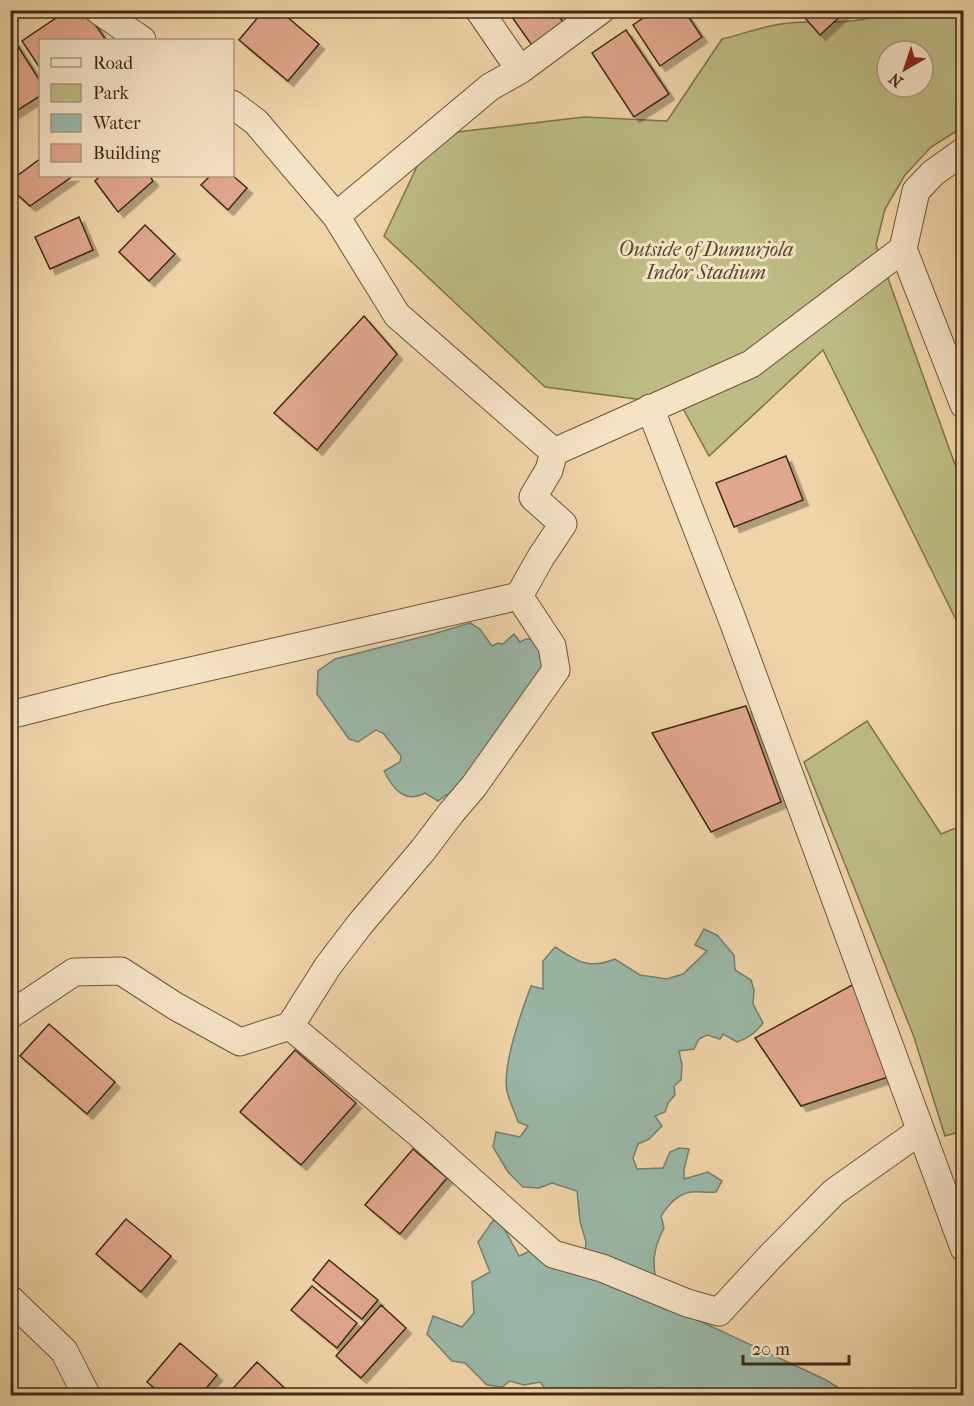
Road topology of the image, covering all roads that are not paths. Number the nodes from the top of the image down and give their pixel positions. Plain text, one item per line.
1 (98, 10) edge
2 (479, 10) edge
3 (601, 10) edge
4 (141, 39) edge
5 (520, 70) junction
6 (234, 106) edge
7 (963, 150) edge
8 (336, 216) junction
9 (903, 249) junction
10 (963, 405) edge
11 (650, 408) junction
12 (554, 452) junction
13 (519, 596) junction
14 (10, 715) edge
15 (10, 1015) edge
16 (290, 1026) junction
17 (920, 1131) junction
18 (963, 1248) edge
19 (10, 1299) edge
20 (87, 1395) edge

1 - 4 street
2 - 5 street
3 - 5 street
5 - 8 street
6 - 8 street
7 - 9 street
8 - 12 street
9 - 10 street
9 - 11 street
11 - 12 street
11 - 17 street
12 - 13 street
13 - 14 street
13 - 16 street
15 - 16 street
16 - 17 street
17 - 18 street
19 - 20 street

